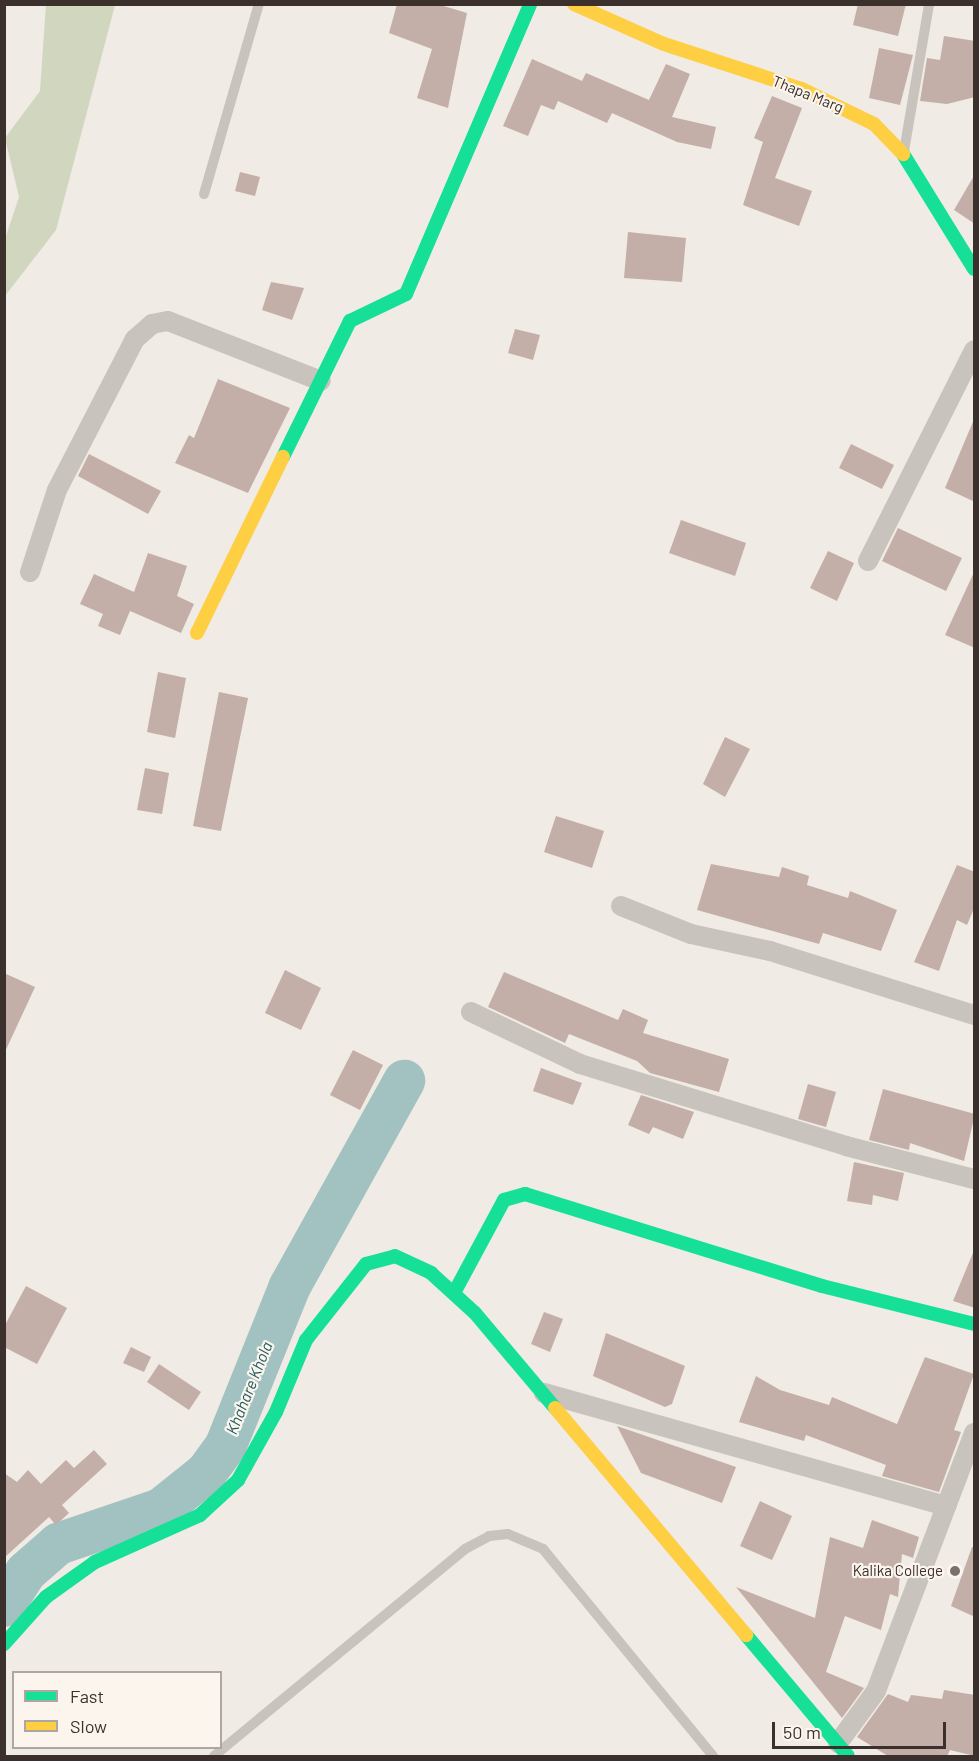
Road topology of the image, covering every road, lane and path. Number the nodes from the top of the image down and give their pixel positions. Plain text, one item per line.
1 (259, 4) edge
2 (530, 4) edge
3 (574, 4) edge
4 (929, 4) edge
5 (903, 154) junction
6 (204, 194) dead end
7 (975, 269) edge
8 (975, 350) edge
9 (321, 381) junction
10 (868, 561) dead end
11 (30, 572) dead end
12 (197, 633) dead end
13 (621, 906) dead end
14 (471, 1012) dead end
15 (975, 1015) edge
16 (975, 1179) edge
17 (454, 1293) junction
18 (975, 1324) edge
19 (539, 1392) junction
20 (975, 1433) edge
21 (946, 1506) junction
22 (4, 1644) edge
23 (222, 1749) edge
24 (843, 1750) edge
25 (713, 1756) edge

1 - 6 lane
2 - 9 street
3 - 5 street, Thapa Marg
4 - 5 lane
5 - 7 street, Thapa Marg
8 - 10 street
9 - 11 street
9 - 12 street
13 - 15 street
14 - 16 street
17 - 18 street
17 - 19 street
17 - 22 street
19 - 21 street
19 - 24 street
20 - 21 street
21 - 24 street
23 - 25 lane

